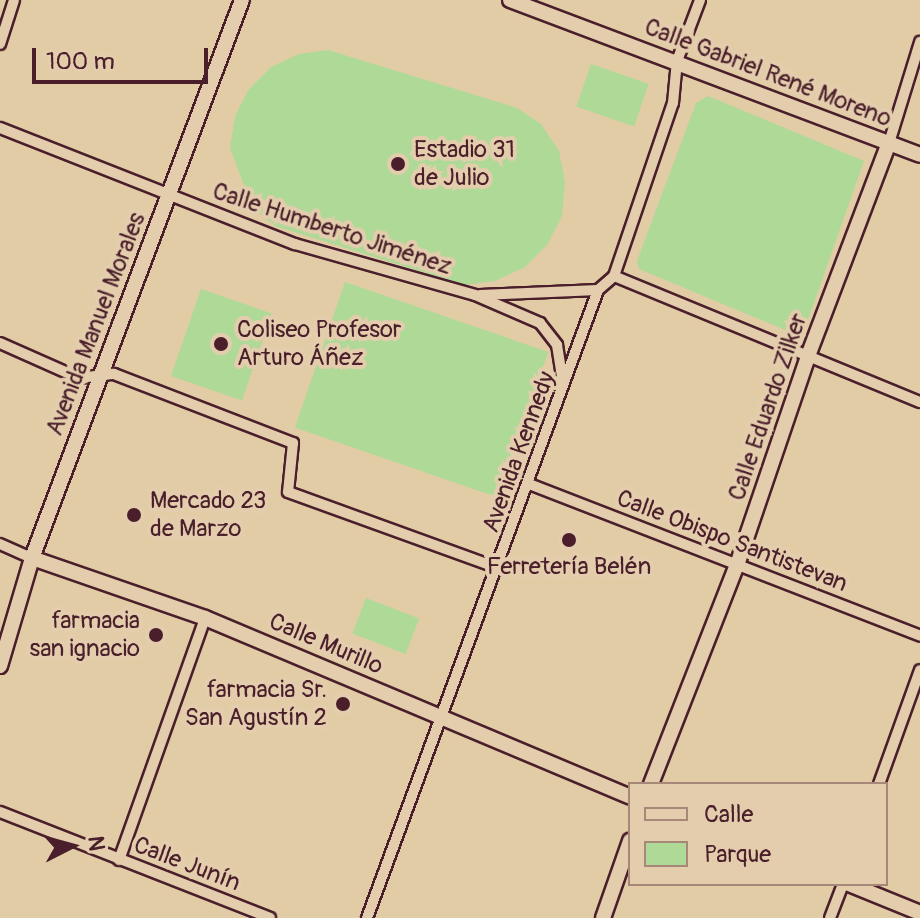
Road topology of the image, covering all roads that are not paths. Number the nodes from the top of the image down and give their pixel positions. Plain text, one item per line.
1 (14, 0) edge
2 (242, 0) edge
3 (510, 0) edge
4 (700, 0) edge
5 (529, 4) edge
6 (920, 42) edge
7 (0, 44) edge
8 (677, 61) junction
9 (0, 128) edge
10 (889, 143) junction
11 (920, 155) edge
12 (168, 197) junction
13 (614, 276) junction
14 (598, 290) junction
15 (475, 295) junction
16 (0, 343) edge
17 (808, 356) junction
18 (99, 375) junction
19 (563, 388) junction
20 (920, 402) edge
21 (529, 484) junction
22 (0, 544) edge
23 (32, 558) junction
24 (737, 565) junction
25 (498, 568) junction
26 (205, 618) junction
27 (920, 636) edge
28 (0, 666) edge
29 (920, 670) edge
30 (442, 716) junction
31 (652, 782) edge
32 (880, 782) edge
33 (628, 796) edge
34 (0, 812) edge
35 (628, 847) edge
36 (119, 860) junction
37 (842, 886) edge
38 (854, 886) edge
39 (920, 913) edge
40 (270, 918) edge
41 (367, 918) edge
42 (603, 918) edge
43 (830, 918) edge

1 - 7 street
2 - 12 street, Avenida Manuel Morales
3 - 5 street, Calle Gabriel René Moreno
4 - 8 street, Avenida Kennedy
5 - 8 street, Calle Gabriel René Moreno
6 - 10 street, Calle Eduardo Zilker
8 - 10 street, Calle Gabriel René Moreno
8 - 13 street, Avenida Kennedy
9 - 12 street, Calle Humberto Jiménez
10 - 11 street, Calle Gabriel René Moreno
10 - 17 street, Calle Eduardo Zilker
12 - 15 street, Calle Humberto Jiménez
12 - 18 street, Avenida Manuel Morales
13 - 14 street, Avenida Kennedy
13 - 17 street
14 - 15 street
14 - 19 street, Avenida Kennedy
15 - 19 street, Calle Humberto Jiménez
16 - 18 street
17 - 20 street
17 - 24 street, Calle Eduardo Zilker
18 - 23 street, Avenida Manuel Morales
18 - 25 street
19 - 21 street, Avenida Kennedy
21 - 24 street, Calle Obispo Santistevan
21 - 25 street, Avenida Kennedy
22 - 23 street, Calle Murillo
23 - 26 street, Calle Murillo
23 - 28 street, Avenida Manuel Morales
24 - 27 street, Calle Obispo Santistevan
24 - 31 street, Calle Eduardo Zilker
25 - 30 street, Avenida Kennedy
26 - 30 street, Calle Murillo
26 - 36 street
29 - 32 street
30 - 33 street, Calle Murillo
30 - 41 street, Avenida Kennedy
34 - 36 street, Calle Junín
35 - 42 street
36 - 40 street, Calle Junín
37 - 43 street
38 - 39 street

